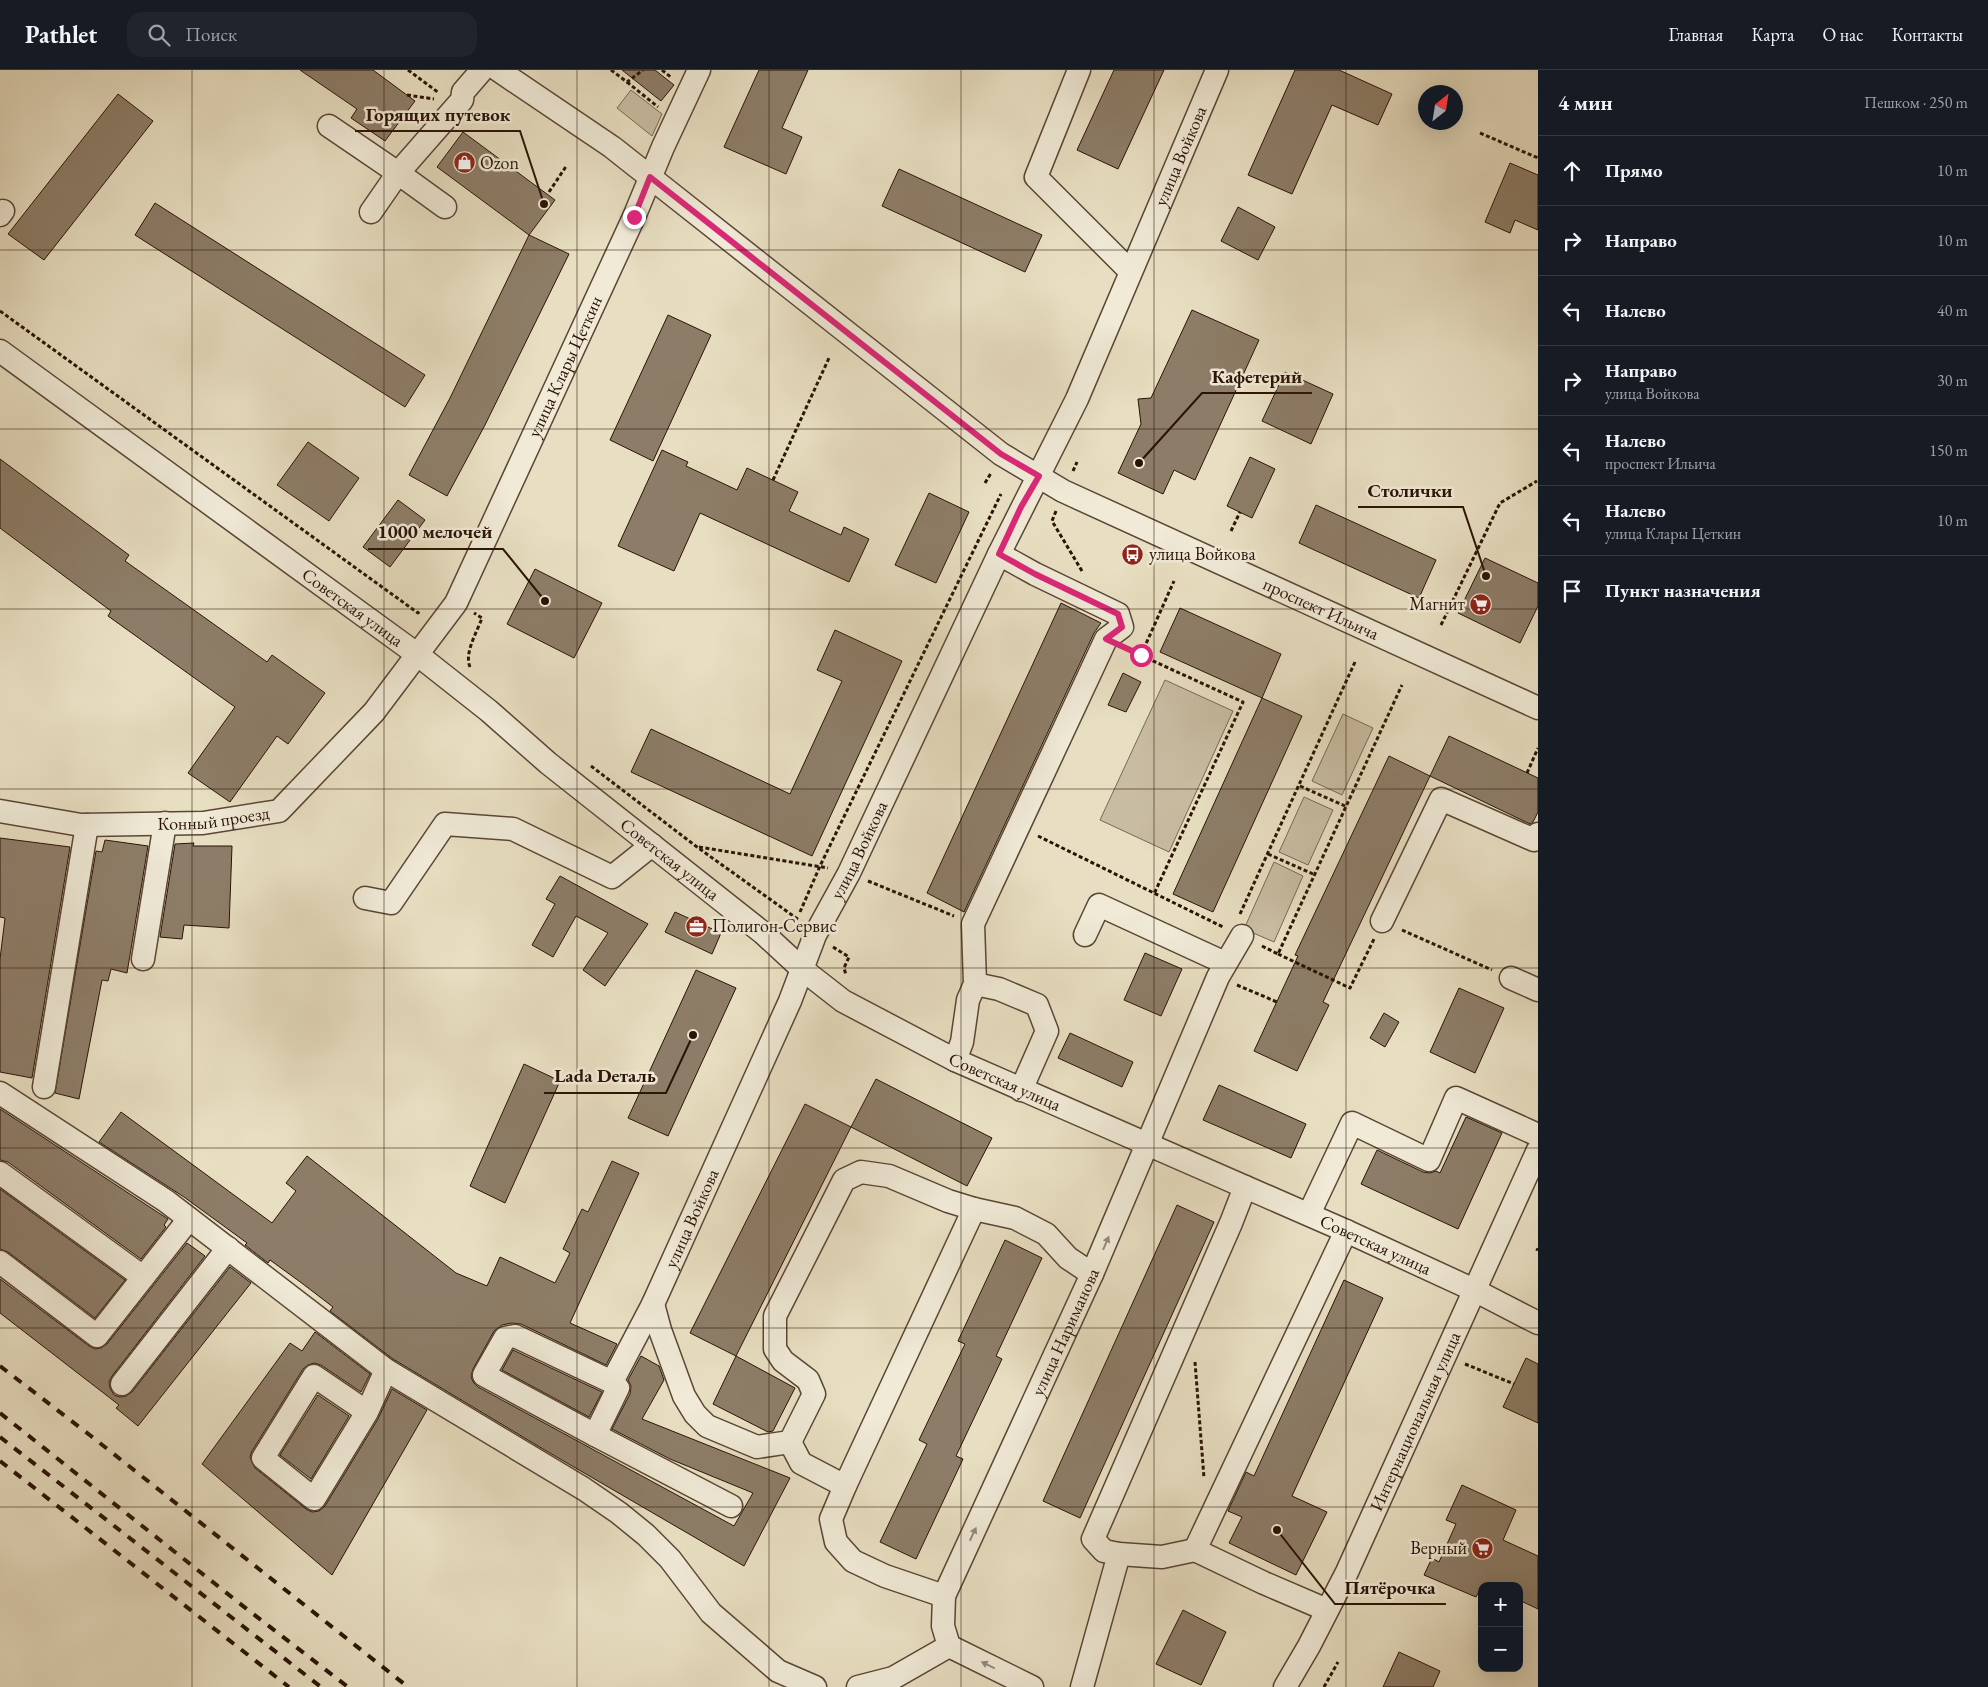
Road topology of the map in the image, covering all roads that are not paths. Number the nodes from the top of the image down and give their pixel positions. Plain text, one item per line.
1 (482, 70) edge
2 (498, 70) edge
3 (699, 70) edge
4 (1079, 70) edge
5 (1217, 70) edge
6 (329, 126) dead end
7 (398, 173) junction
8 (650, 177) junction
9 (445, 207) dead end
10 (371, 212) dead end
11 (1130, 270) junction
12 (0, 351) edge
13 (1039, 476) junction
14 (999, 554) junction
15 (418, 655) junction
16 (1538, 708) edge
17 (0, 812) edge
18 (165, 824) junction
19 (87, 825) junction
20 (1538, 834) edge
21 (652, 845) junction
22 (365, 898) dead end
23 (1382, 921) road end
24 (1237, 933) road end
25 (1085, 935) dead end
26 (143, 959) dead end
27 (802, 969) junction
28 (1222, 970) junction
29 (1511, 978) road end
30 (975, 984) junction
31 (1538, 990) edge
32 (956, 1060) junction
33 (44, 1087) dead end
34 (1021, 1090) junction
35 (0, 1093) edge
36 (1538, 1135) edge
37 (1147, 1143) junction
38 (1538, 1150) edge
39 (0, 1173) edge
40 (1244, 1187) junction
41 (974, 1209) junction
42 (1309, 1214) junction
43 (189, 1219) junction
44 (1346, 1231) junction
45 (228, 1248) junction
46 (0, 1262) edge
47 (1092, 1274) junction
48 (143, 1277) junction
49 (1474, 1290) junction
50 (653, 1304) junction
51 (1538, 1323) edge
52 (386, 1370) junction
53 (612, 1382) junction
54 (122, 1384) dead end
55 (367, 1412) junction
56 (595, 1435) junction
57 (790, 1442) junction
58 (845, 1486) junction
59 (731, 1506) dead end
60 (1195, 1550) junction
61 (1119, 1554) junction
62 (944, 1596) junction
63 (1327, 1610) junction
64 (950, 1646) junction
65 (815, 1687) edge
66 (858, 1687) edge
67 (1032, 1687) edge
68 (1082, 1687) edge
69 (1285, 1687) edge

1 - 7 street
2 - 8 street, проспект Ильича
3 - 8 street, улица Клары Цеткин
4 - 11 street
5 - 11 street, улица Войкова
6 - 7 street
7 - 9 street
7 - 10 street
8 - 13 street, проспект Ильича
8 - 15 street, улица Клары Цеткин
11 - 13 street, улица Войкова
12 - 15 street, Советская улица
13 - 14 street, улица Войкова
13 - 16 street, проспект Ильича
14 - 27 street, улица Войкова
14 - 30 street
15 - 18 street, Конный проезд
15 - 21 street, Советская улица
17 - 19 street, Конный проезд
18 - 19 street, Конный проезд
18 - 26 street
19 - 33 street
20 - 23 street
21 - 22 street
21 - 27 street, Советская улица
24 - 28 street, улица Нариманова
25 - 28 street
27 - 32 street, Советская улица
27 - 50 street, улица Войкова
28 - 37 street, улица Нариманова
29 - 31 street
30 - 32 street
30 - 34 street
32 - 34 street, Советская улица
34 - 37 street, Советская улица
35 - 43 street
36 - 42 street
37 - 40 street, Советская улица
47 -> 37 street, улица Нариманова
38 - 49 street, Интернациональная улица
39 - 48 street
40 - 42 street, Советская улица
40 - 61 street
41 - 47 street
41 - 57 street
41 - 58 street
42 - 44 street, Советская улица
43 - 45 street
43 - 48 street
44 - 49 street, Советская улица
44 - 60 street
45 - 52 street
45 - 54 street
46 - 48 street
62 -> 47 street, улица Нариманова
49 - 51 street, Советская улица
49 - 63 street, Интернациональная улица
50 - 53 street, улица Войкова
50 - 57 street
52 - 55 street
52 - 65 street
53 - 56 street
53 - 56 street
55 - 55 street
56 - 59 street
57 - 58 street
58 - 62 street
60 - 61 street
60 - 63 street
61 - 68 street
62 - 64 street, улица Нариманова
63 - 69 street, Интернациональная улица
64 - 66 street
67 -> 64 street

